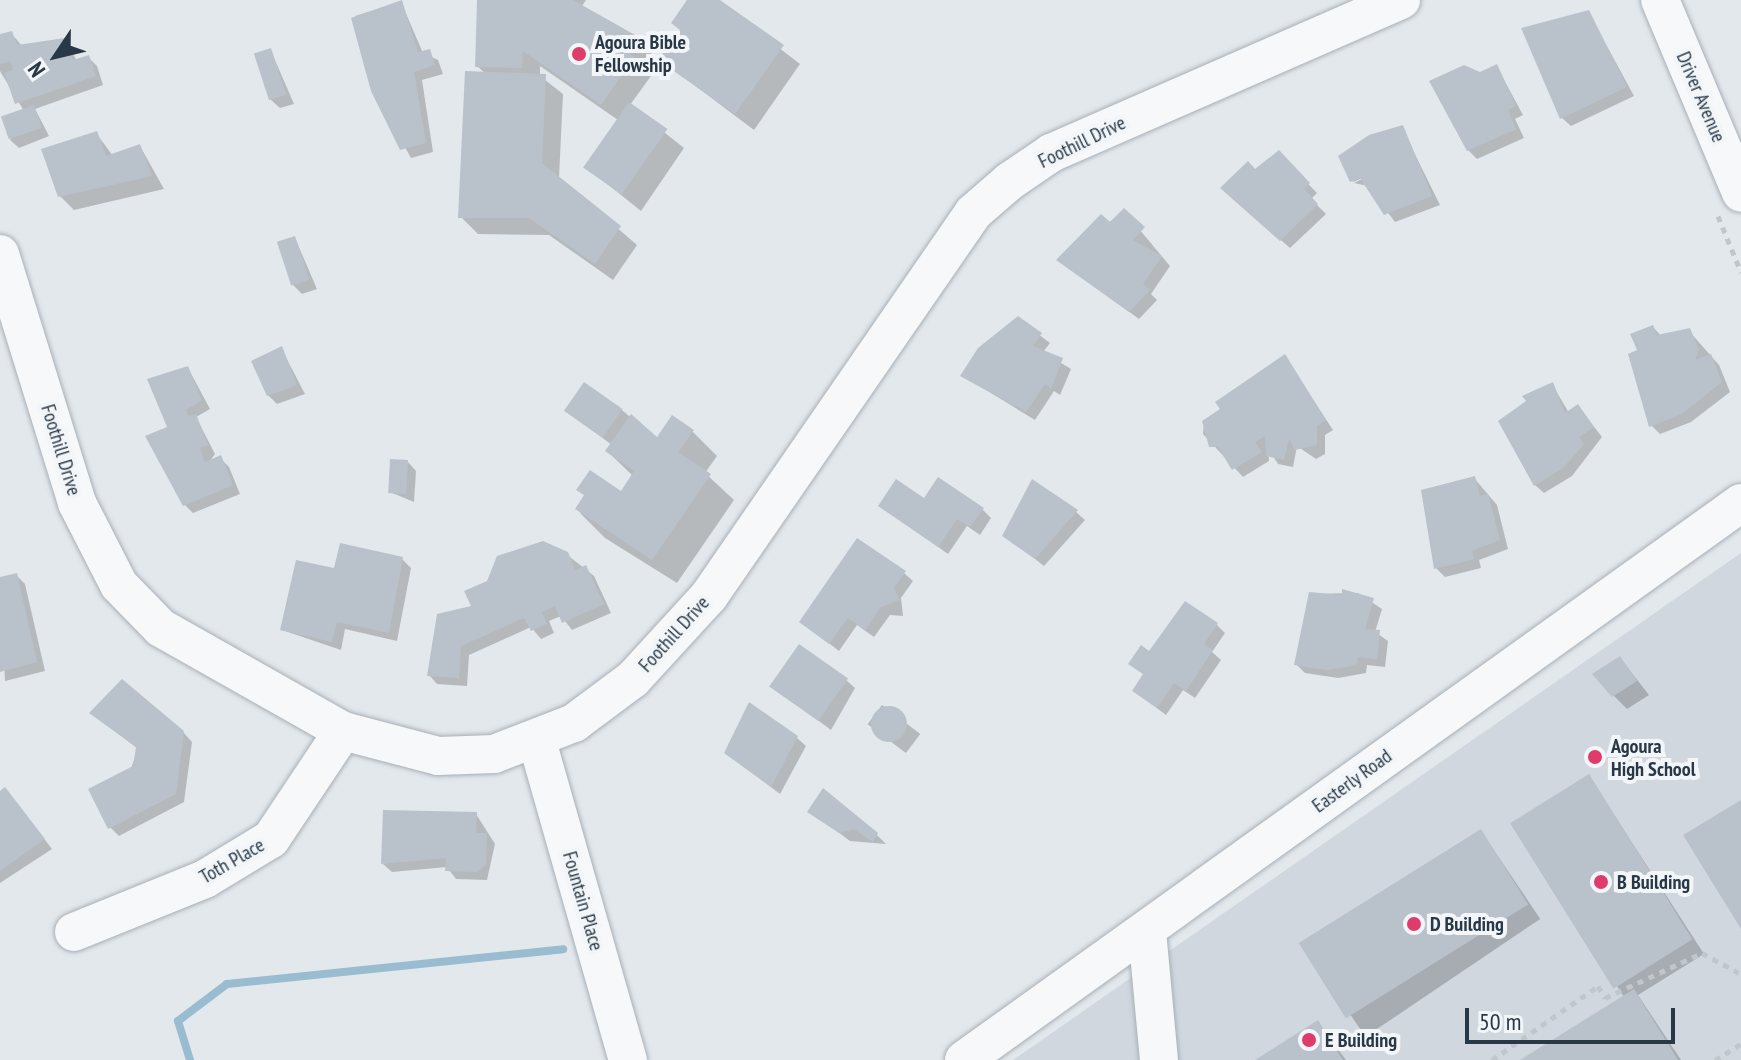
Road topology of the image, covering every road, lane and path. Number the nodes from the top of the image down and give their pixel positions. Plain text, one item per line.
1 (1401, 0) edge
2 (1660, 0) edge
3 (1741, 193) edge
4 (0, 254) edge
5 (1741, 503) edge
6 (343, 731) junction
7 (537, 741) junction
8 (1147, 931) junction
9 (74, 932) dead end
10 (1741, 974) edge
11 (1741, 1044) edge
12 (628, 1060) edge
13 (964, 1060) edge
14 (1159, 1060) edge
15 (1492, 1060) edge
16 (1715, 1060) edge

1 - 7 street, Foothill Drive
2 - 3 street, Driver Avenue
4 - 6 street, Foothill Drive
5 - 8 street, Easterly Road
6 - 7 street, Foothill Drive
6 - 9 street, Toth Place
7 - 12 street, Fountain Place
8 - 13 street, Easterly Road
8 - 14 street
10 - 15 path
11 - 16 path

